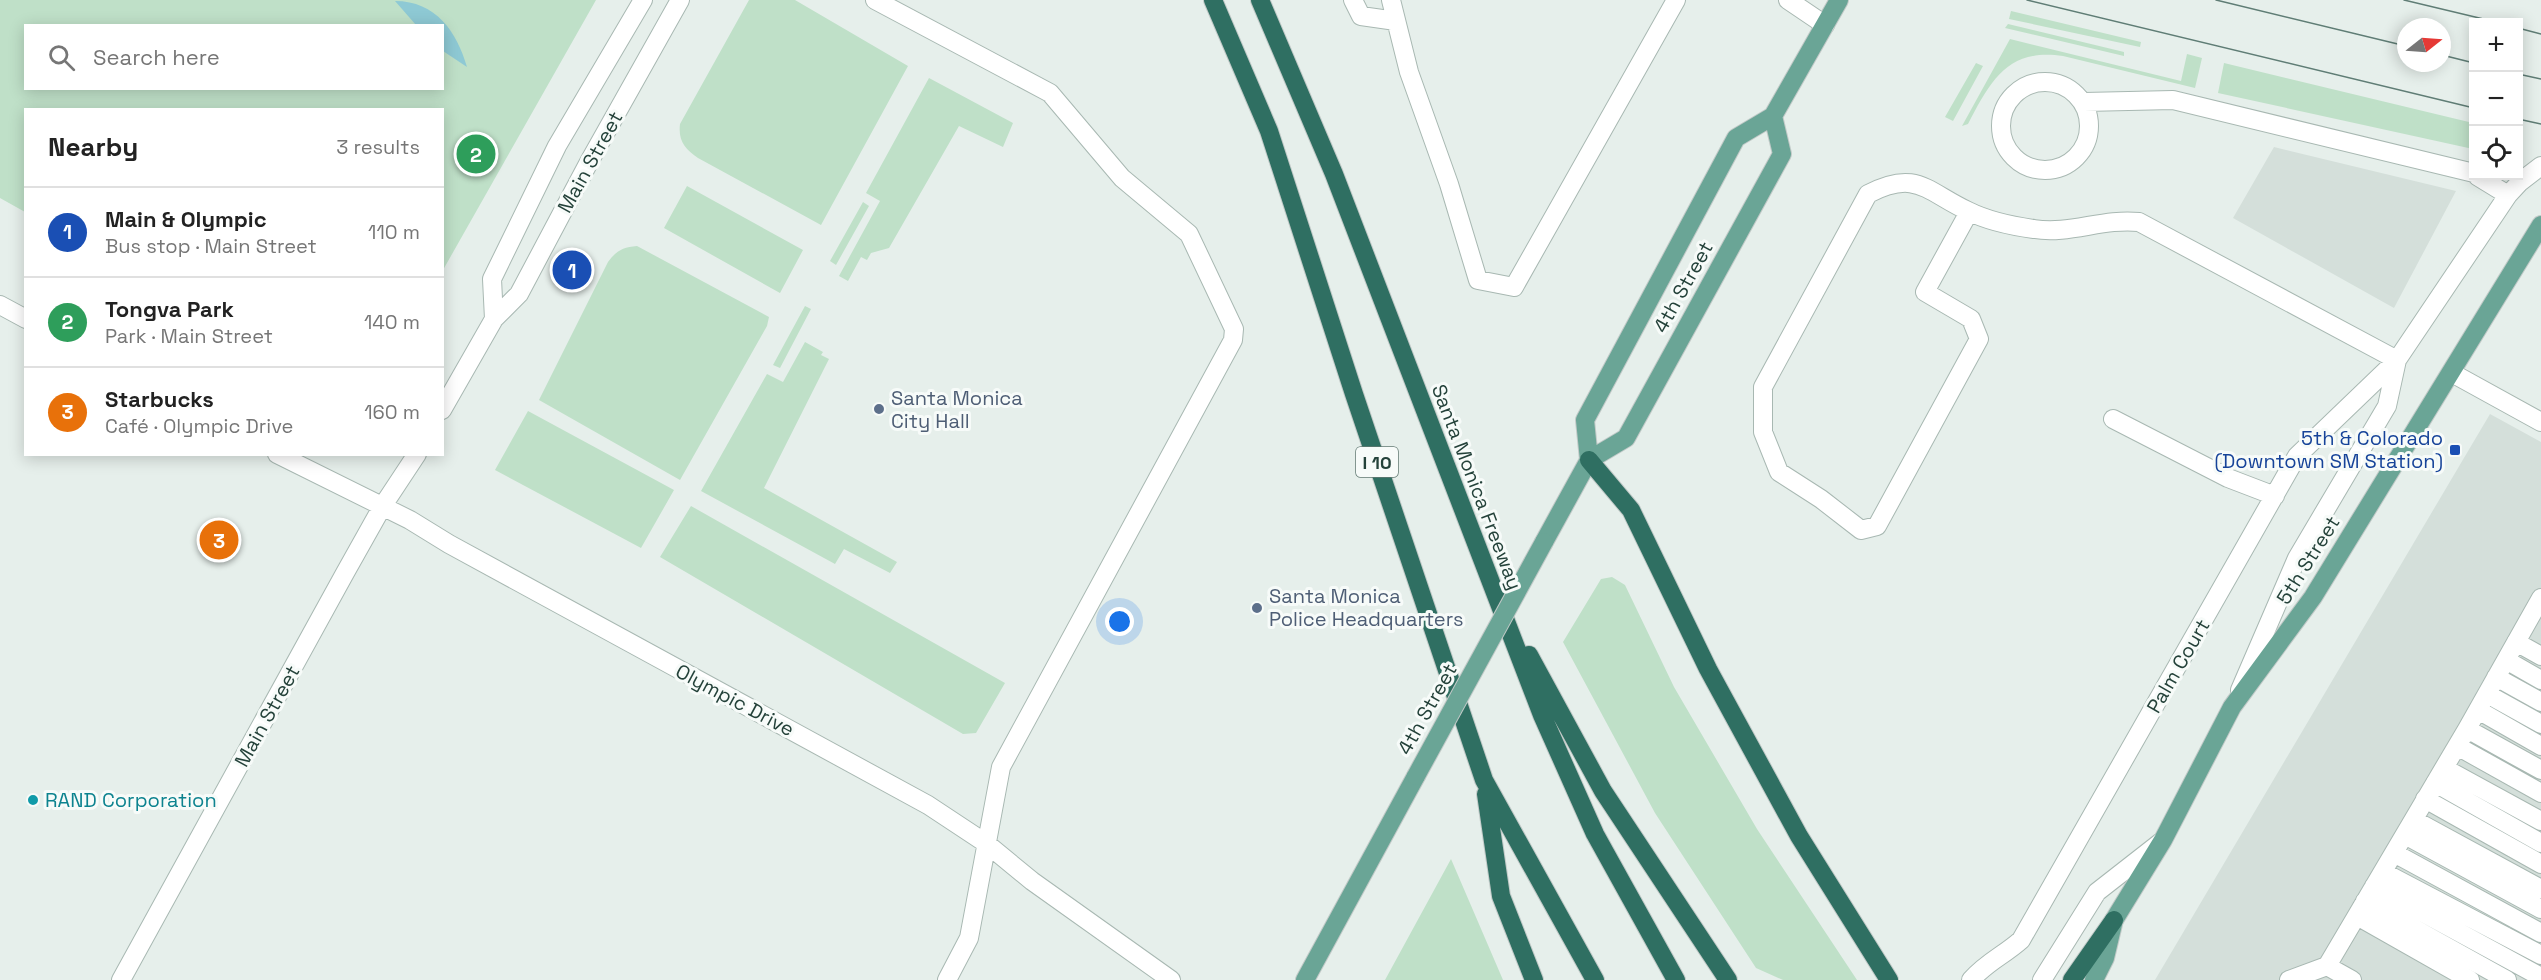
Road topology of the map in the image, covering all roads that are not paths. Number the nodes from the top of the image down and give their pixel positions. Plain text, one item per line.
1 (643, 0) edge
2 (680, 0) edge
3 (876, 0) edge
4 (1213, 0) edge
5 (1260, 0) edge
6 (1353, 0) edge
7 (1391, 0) edge
8 (1676, 0) edge
9 (1788, 0) edge
10 (1839, 0) edge
11 (1396, 21) junction
12 (1825, 25) junction
13 (2084, 102) junction
14 (1773, 116) junction
15 (2541, 166) edge
16 (2469, 173) edge
17 (2484, 180) edge
18 (2508, 195) junction
19 (1969, 212) junction
20 (2541, 225) edge
21 (0, 305) edge
22 (24, 318) edge
23 (494, 319) junction
24 (2397, 360) junction
25 (2452, 373) junction
26 (444, 406) edge
27 (2113, 419) dead end
28 (2541, 422) edge
29 (281, 456) edge
30 (416, 456) edge
31 (1589, 460) junction
32 (2275, 496) junction
33 (382, 507) junction
34 (1492, 588) junction
35 (2539, 607) edge
36 (2528, 634) edge
37 (2541, 656) edge
38 (2506, 660) junction
39 (2496, 677) junction
40 (2541, 680) edge
41 (2482, 702) junction
42 (2541, 702) edge
43 (2232, 707) junction
44 (2541, 724) edge
45 (2467, 729) junction
46 (2457, 746) junction
47 (2541, 746) edge
48 (2541, 770) edge
49 (2439, 776) junction
50 (1484, 780) junction
51 (2541, 793) edge
52 (2425, 799) junction
53 (2541, 821) edge
54 (2409, 827) junction
55 (2163, 840) junction
56 (2541, 843) edge
57 (987, 844) junction
58 (2394, 853) junction
59 (2541, 864) edge
60 (2541, 889) edge
61 (2370, 894) junction
62 (2541, 909) edge
63 (2114, 920) junction
64 (2541, 933) edge
65 (2541, 956) edge
66 (2327, 966) junction
67 (2541, 977) edge
68 (121, 980) edge
69 (947, 980) edge
70 (1171, 980) edge
71 (1305, 980) edge
72 (1534, 980) edge
73 (1594, 980) edge
74 (1676, 980) edge
75 (1728, 980) edge
76 (1889, 980) edge
77 (1971, 980) edge
78 (2042, 980) edge
79 (2072, 980) edge
80 (2094, 980) edge
81 (2289, 980) edge
82 (2352, 980) edge
83 (2470, 980) edge
84 (2507, 980) edge

1 - 23 street, Main Street
2 - 23 street, Main Street
3 - 57 street
4 - 50 highway, I 10
5 - 34 highway, Santa Monica Freeway
6 - 11 street
7 - 11 street
8 - 11 street
9 - 12 street
10 - 12 main road, 4th Street
12 - 14 main road, 4th Street
13 - 13 street
13 - 16 street
14 - 31 main road, 4th Street
14 - 31 main road, 4th Street
15 - 18 street
17 - 18 street
18 - 24 street
19 - 19 street
19 - 24 street
20 - 25 main road, 5th Street
21 - 22 street
23 - 26 street, Main Street
24 - 32 street, Palm Court
24 - 43 street
25 - 28 street
25 - 43 main road, 5th Street
27 - 32 street
29 - 33 street, Olympic Drive
30 - 33 street, Main Street
31 - 71 main road, 4th Street, bridge
31 - 76 highway
32 - 77 street, Palm Court
33 - 57 street, Olympic Drive
33 - 68 street, Main Street
34 - 74 highway, Santa Monica Freeway
34 - 75 highway
35 - 36 street
36 - 37 street
36 - 38 street
38 - 39 street
38 - 40 street
39 - 41 street
39 - 42 street
41 - 44 street
41 - 45 street
41 - 47 street
43 - 55 main road, 5th Street
45 - 46 street
45 - 48 street
46 - 49 street
46 - 51 street
49 - 52 street
49 - 53 street
49 - 56 street
50 - 72 highway
50 - 73 highway, I 10
52 - 54 street
52 - 59 street
54 - 58 street
54 - 60 street
54 - 62 street
55 - 63 main road, 5th Street
55 - 78 street
57 - 69 street
57 - 70 street, Olympic Drive
58 - 61 street
58 - 64 street
61 - 65 street
61 - 66 street
61 - 67 street
61 - 83 street
61 - 84 street
63 - 79 highway
63 - 80 main road, 5th Street
66 - 81 street
66 - 82 street

